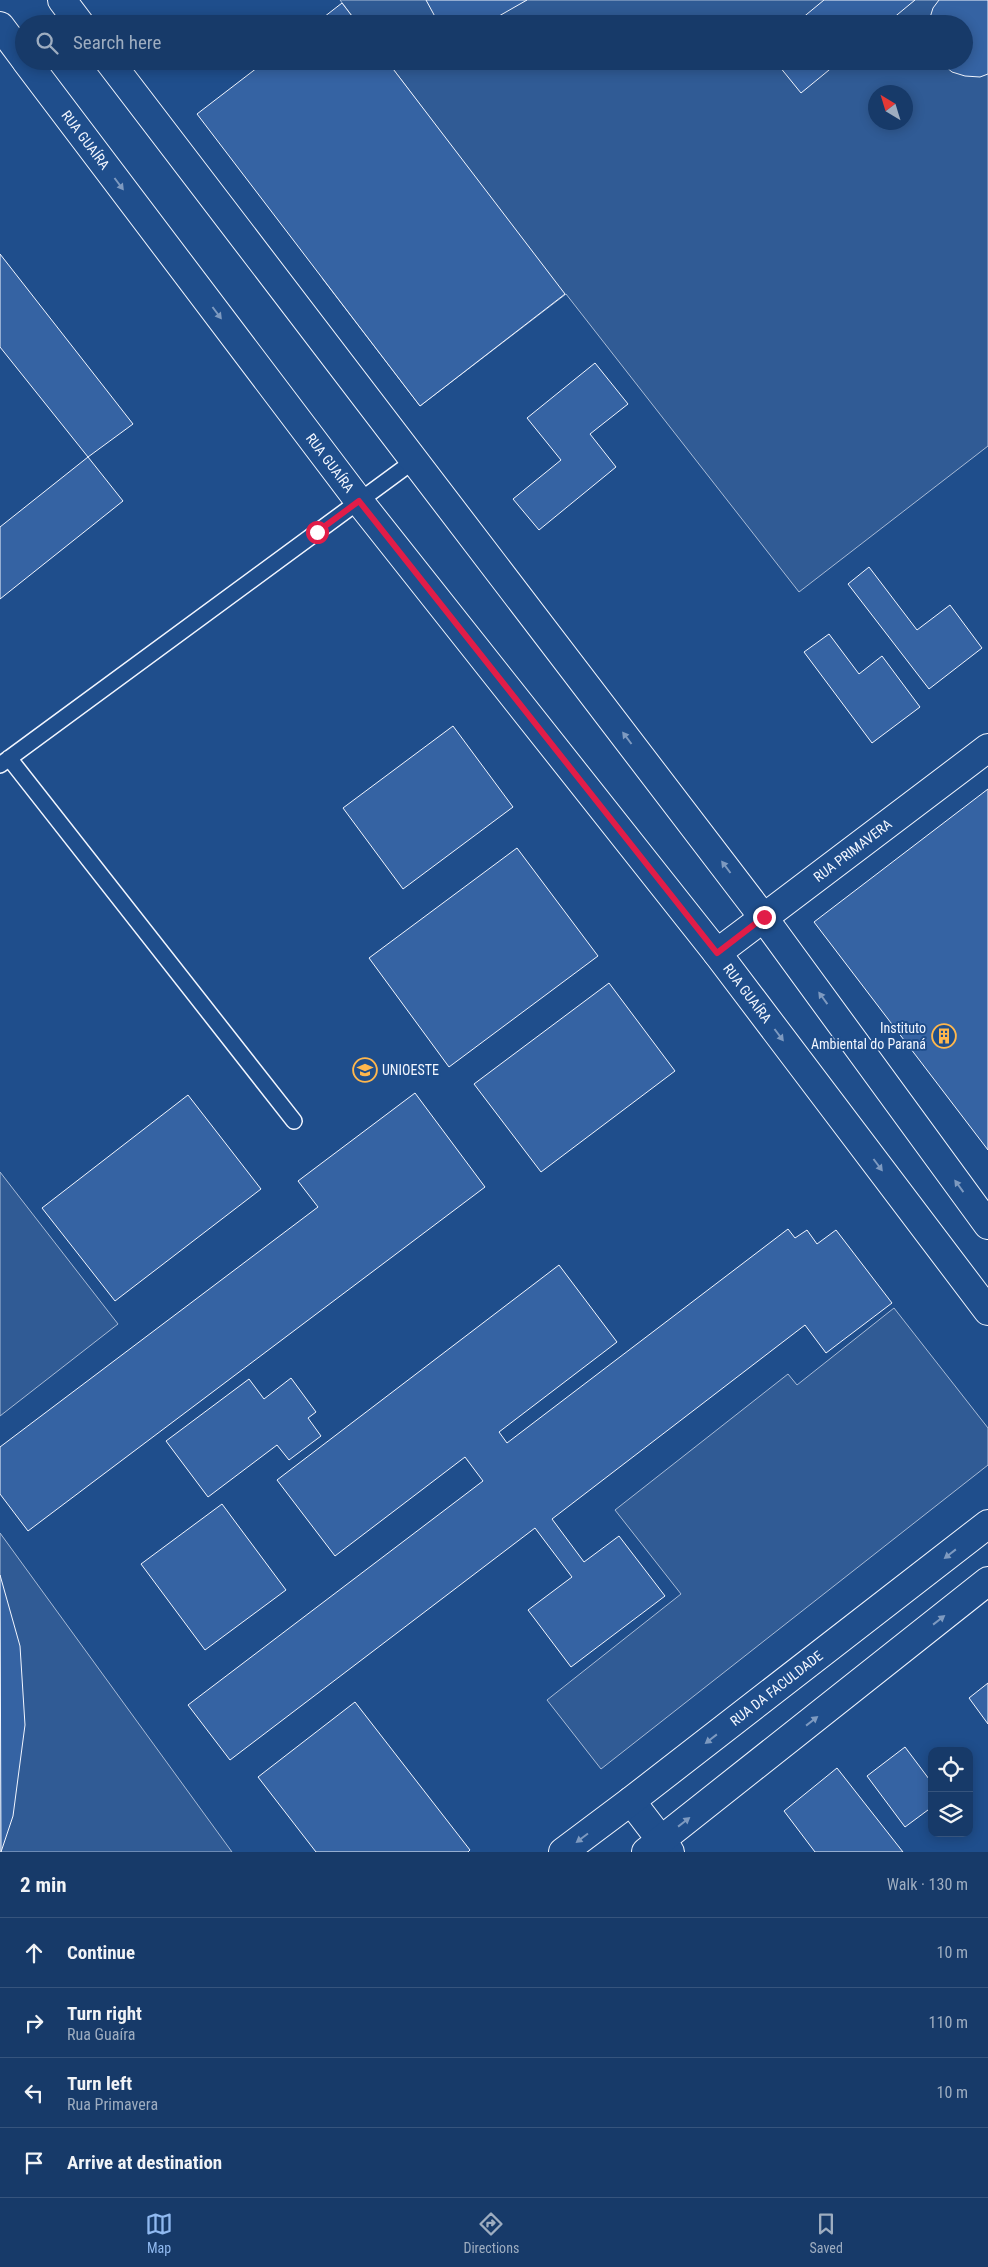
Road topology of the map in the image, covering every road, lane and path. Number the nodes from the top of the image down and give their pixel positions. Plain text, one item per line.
1 (62, 0) edge
2 (73, 15) edge
3 (0, 26) edge
4 (15, 46) edge
5 (33, 70) edge
6 (116, 70) edge
7 (415, 460) junction
8 (359, 501) junction
9 (988, 748) edge
10 (4, 761) edge
11 (764, 917) junction
12 (717, 953) junction
13 (294, 1121) dead end
14 (988, 1225) edge
15 (988, 1311) edge
16 (988, 1524) edge
17 (988, 1581) edge
18 (631, 1801) junction
19 (659, 1848) edge
20 (563, 1852) edge

1 - 2 street
3 - 4 street
5 -> 8 street, RUA GUAÍRA
6 - 7 street
7 - 8 lane
11 -> 7 street
8 - 10 lane
8 - 12 street, RUA GUAÍRA
9 - 11 street, RUA PRIMAVERA
10 - 13 lane
11 - 12 street, RUA PRIMAVERA
14 -> 11 street
12 -> 15 street, RUA GUAÍRA
16 -> 18 street, RUA DA FACULDADE
19 -> 17 street
18 - 19 street
18 -> 20 street, RUA DA FACULDADE

